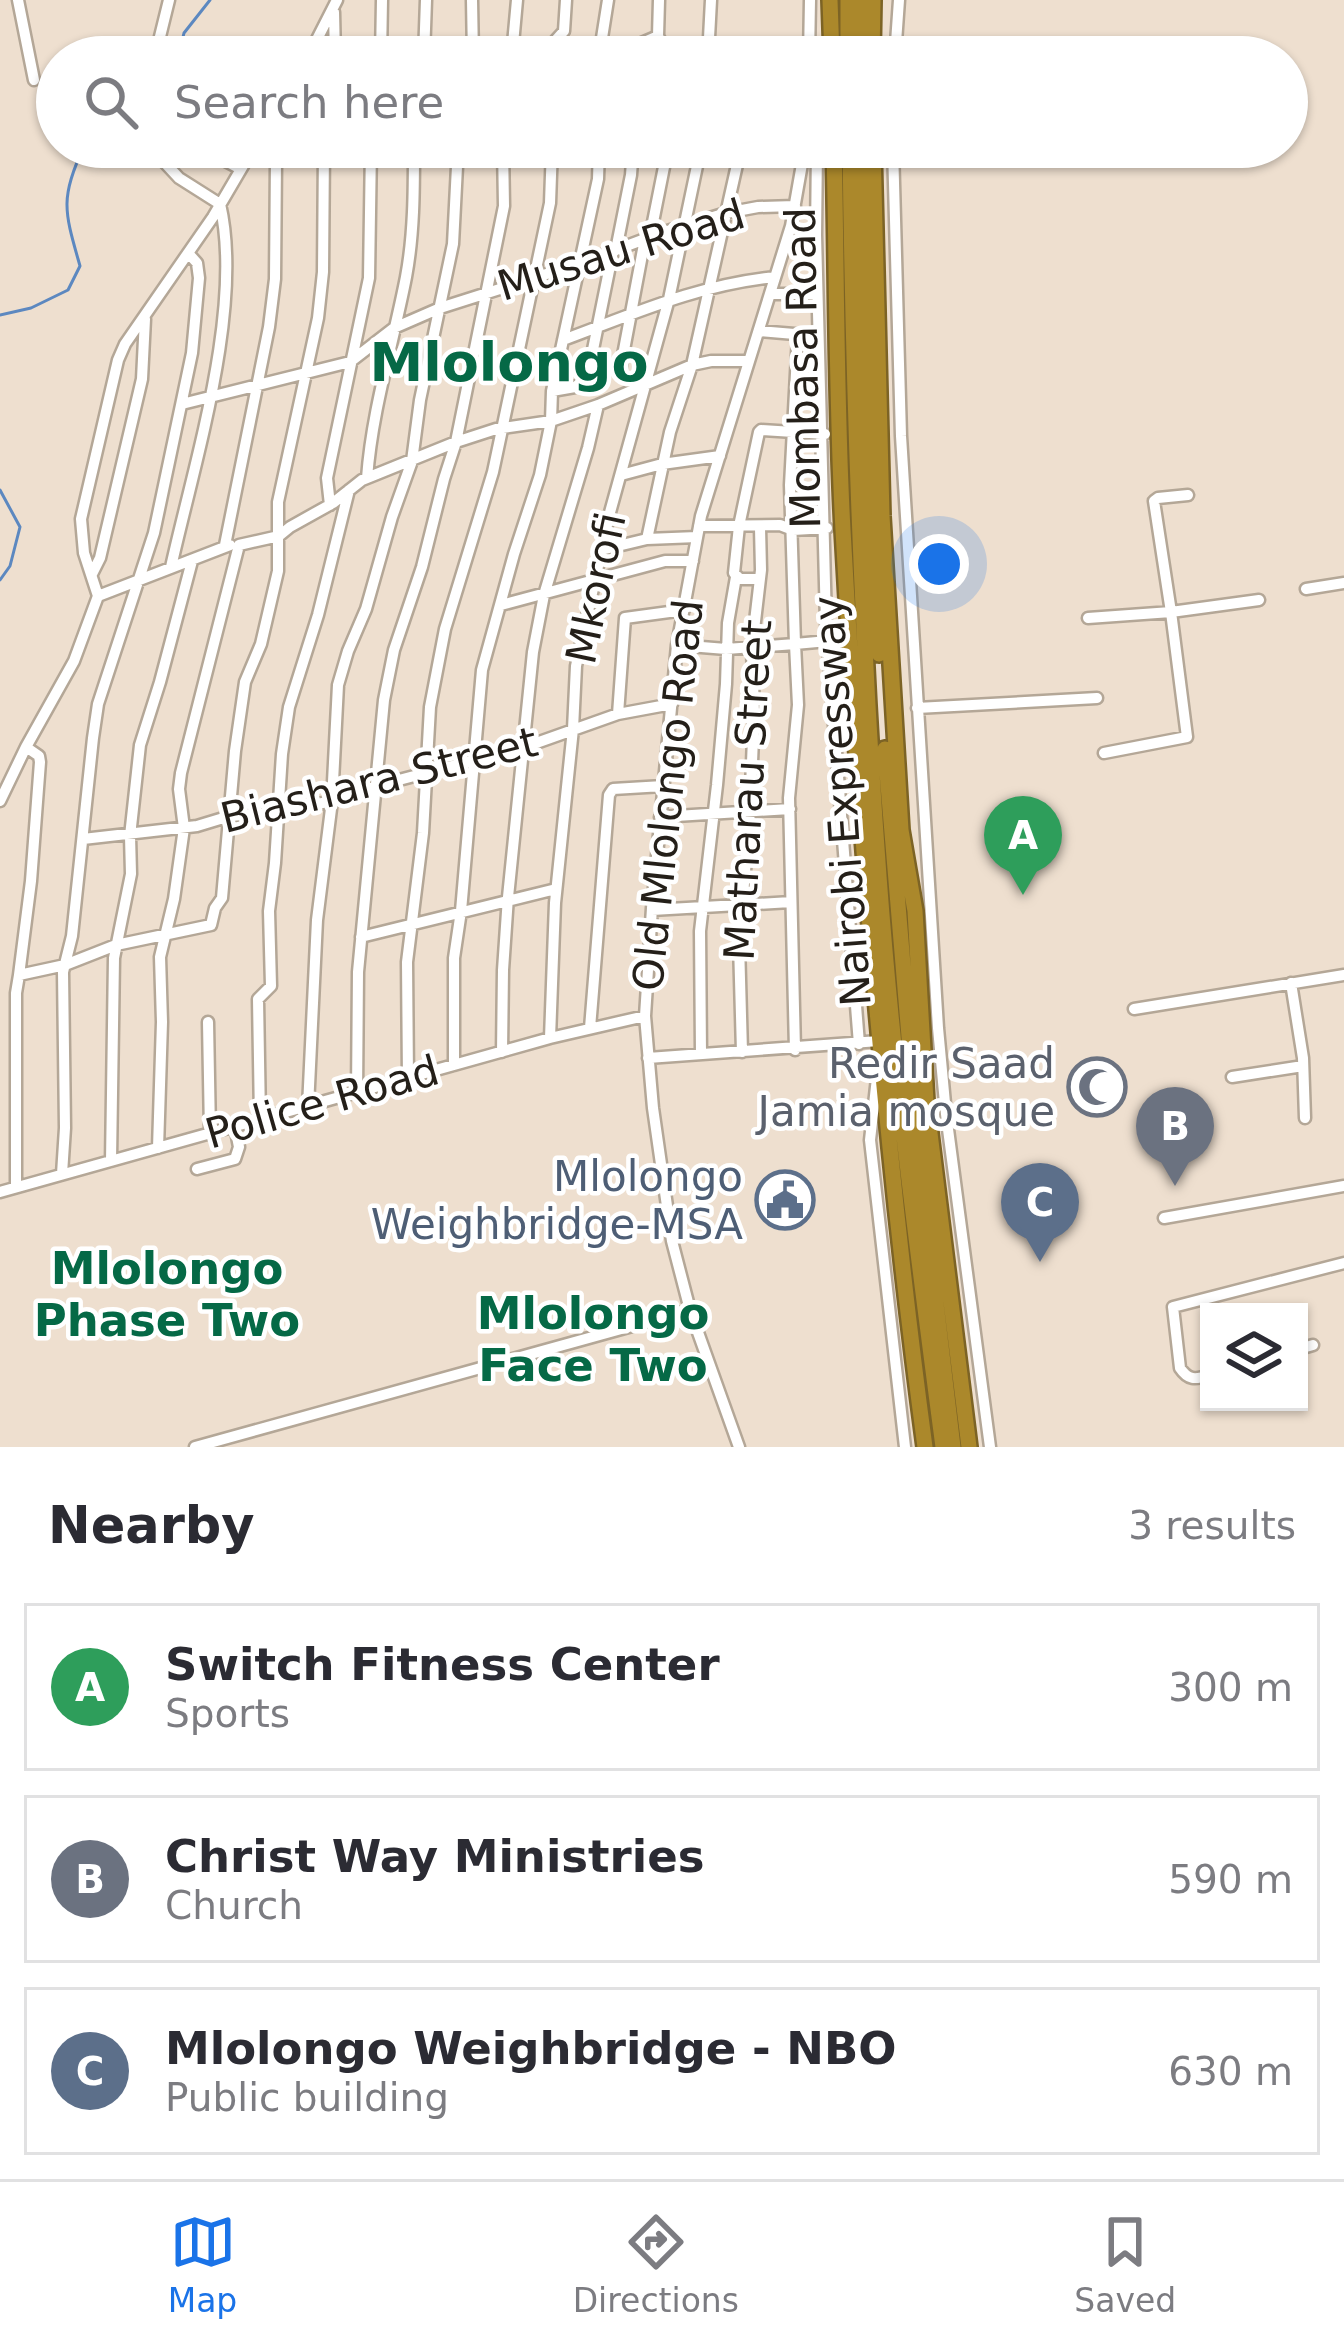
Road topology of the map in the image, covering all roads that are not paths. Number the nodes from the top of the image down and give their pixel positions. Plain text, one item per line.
1 (18, 0) edge
2 (169, 0) edge
3 (382, 0) edge
4 (426, 0) edge
5 (472, 0) edge
6 (517, 0) edge
7 (566, 0) edge
8 (608, 0) edge
9 (659, 0) edge
10 (711, 0) edge
11 (810, 0) edge
12 (830, 0) edge
13 (848, 0) edge
14 (860, 0) edge
15 (872, 0) edge
16 (898, 0) edge
17 (336, 3) edge
18 (160, 36) edge
19 (319, 36) edge
20 (335, 36) edge
21 (381, 36) edge
22 (425, 36) edge
23 (473, 36) edge
24 (514, 36) edge
25 (559, 36) edge
26 (602, 36) edge
27 (658, 36) edge
28 (709, 36) edge
29 (809, 36) edge
30 (831, 36) edge
31 (848, 36) edge
32 (860, 36) edge
33 (872, 36) edge
34 (896, 36) edge
35 (34, 80) dead end
36 (170, 168) edge
37 (276, 168) edge
38 (323, 168) edge
39 (371, 168) edge
40 (414, 168) edge
41 (457, 168) edge
42 (504, 168) edge
43 (551, 168) edge
44 (598, 168) edge
45 (632, 168) edge
46 (663, 168) edge
47 (697, 168) edge
48 (737, 168) edge
49 (801, 168) edge
50 (818, 168) edge
51 (834, 168) edge
52 (850, 168) edge
53 (862, 168) edge
54 (874, 168) edge
55 (894, 168) edge
56 (241, 169) edge
57 (220, 204) junction
58 (795, 206) junction
59 (726, 213) junction
60 (685, 226) junction
61 (647, 238) junction
62 (615, 251) junction
63 (188, 253) junction
64 (581, 263) junction
65 (775, 277) junction
66 (535, 278) junction
67 (709, 289) junction
68 (485, 292) junction
69 (770, 294) junction
70 (818, 294) junction
71 (669, 298) junction
72 (440, 308) junction
73 (632, 314) junction
74 (145, 315) junction
75 (394, 328) junction
76 (597, 328) junction
77 (759, 331) junction
78 (798, 335) junction
79 (818, 336) junction
80 (563, 340) junction
81 (749, 361) junction
82 (350, 362) junction
83 (692, 365) junction
84 (620, 370) dead end
85 (307, 374) junction
86 (645, 385) junction
87 (255, 388) junction
88 (552, 391) junction
89 (209, 398) junction
90 (182, 404) junction
91 (598, 406) junction
92 (551, 422) junction
93 (503, 428) junction
94 (793, 431) junction
95 (821, 434) junction
96 (840, 434) junction
97 (456, 442) junction
98 (720, 456) junction
99 (412, 461) junction
100 (662, 464) junction
101 (621, 475) junction
102 (367, 478) junction
103 (349, 490) junction
104 (1188, 495) dead end
105 (330, 505) junction
106 (739, 526) junction
107 (842, 527) junction
108 (760, 528) junction
109 (824, 528) junction
110 (793, 530) junction
111 (698, 531) junction
112 (279, 536) junction
113 (647, 538) junction
114 (239, 544) junction
115 (225, 545) junction
116 (601, 550) junction
117 (192, 561) junction
118 (693, 561) junction
119 (171, 567) junction
120 (92, 574) junction
121 (736, 577) junction
122 (594, 579) junction
123 (760, 579) junction
124 (139, 580) junction
125 (1344, 583) edge
126 (1306, 589) dead end
127 (544, 595) junction
128 (98, 596) junction
129 (1259, 600) dead end
130 (501, 605) junction
131 (684, 610) junction
132 (1171, 611) junction
133 (1088, 618) dead end
134 (849, 622) junction
135 (826, 623) junction
136 (828, 641) junction
137 (795, 644) junction
138 (677, 645) junction
139 (752, 647) junction
140 (726, 649) junction
141 (1097, 698) dead end
142 (672, 704) junction
143 (917, 708) junction
144 (618, 714) junction
145 (573, 729) junction
146 (26, 747) junction
147 (525, 747) junction
148 (1104, 753) dead end
149 (474, 760) junction
150 (426, 773) junction
151 (376, 786) junction
152 (663, 786) junction
153 (0, 801) edge
154 (332, 801) junction
155 (790, 808) junction
156 (750, 811) junction
157 (279, 812) junction
158 (230, 815) junction
159 (712, 815) junction
160 (660, 817) junction
161 (184, 828) junction
162 (130, 836) junction
163 (83, 839) junction
164 (556, 890) junction
165 (508, 901) junction
166 (791, 902) junction
167 (742, 904) junction
168 (703, 907) junction
169 (652, 910) junction
170 (461, 911) junction
171 (410, 926) junction
172 (164, 934) junction
173 (361, 938) junction
174 (116, 946) junction
175 (65, 965) junction
176 (19, 975) junction
177 (1344, 975) edge
178 (1291, 982) junction
179 (1134, 1009) dead end
180 (645, 1016) junction
181 (208, 1022) dead end
182 (590, 1028) junction
183 (550, 1039) junction
184 (859, 1044) junction
185 (880, 1047) junction
186 (795, 1050) junction
187 (502, 1052) junction
188 (742, 1052) junction
189 (701, 1054) junction
190 (648, 1058) junction
191 (454, 1065) junction
192 (1304, 1066) junction
193 (1232, 1077) dead end
194 (408, 1079) junction
195 (357, 1094) junction
196 (308, 1107) junction
197 (1305, 1118) dead end
198 (260, 1119) junction
199 (235, 1126) junction
200 (210, 1133) junction
201 (158, 1148) junction
202 (111, 1161) junction
203 (197, 1169) dead end
204 (62, 1174) junction
205 (1344, 1186) edge
206 (16, 1187) junction
207 (0, 1192) edge
208 (1164, 1218) dead end
209 (1344, 1262) edge
210 (690, 1310) junction
211 (1312, 1345) dead end
212 (1308, 1346) edge
213 (1200, 1378) edge
214 (194, 1447) edge
215 (739, 1447) edge
216 (905, 1447) edge
217 (925, 1447) edge
218 (943, 1447) edge
219 (953, 1447) edge
220 (970, 1447) edge
221 (990, 1447) edge

1 - 35 street
2 - 18 street
3 - 21 street
4 - 22 street
5 - 23 street
6 - 24 street
7 - 25 street
8 - 26 street
9 - 27 street
10 - 28 street
11 - 29 street
12 - 30 highway
13 - 31 highway
14 - 32 highway
15 - 33 highway
16 - 34 street
17 - 19 street
17 - 20 street
36 - 57 street
37 - 87 street
38 - 85 street
39 - 82 street
40 - 75 street
41 - 72 street
42 - 68 street
43 - 66 street
44 - 64 street
45 - 62 street
46 - 61 street
47 - 60 street, Mkorofi
48 - 59 street
49 - 58 street, Old Mlolongo Road
50 - 70 street
51 - 96 highway, Mombasa Road
52 - 218 highway, Nairobi Expressway
53 - 219 highway, Nairobi Expressway
54 - 220 highway
55 - 143 street
56 - 57 street
57 - 63 street
57 - 89 street
58 - 59 street, Musau Road
58 - 65 street, Old Mlolongo Road
59 - 60 street, Musau Road
59 - 67 street
60 - 61 street, Musau Road
60 - 71 street, Mkorofi
61 - 62 street, Musau Road
61 - 73 street
62 - 64 street, Musau Road
62 - 76 street
63 - 74 street
63 - 90 street
64 - 66 street, Musau Road
64 - 80 street
65 - 67 street
65 - 69 street, Old Mlolongo Road
66 - 68 street, Musau Road
66 - 93 street
67 - 71 street
67 - 83 street
68 - 72 street, Musau Road
68 - 97 street
69 - 70 street
69 - 77 street, Old Mlolongo Road
70 - 79 street
71 - 73 street
71 - 86 street, Mkorofi
72 - 75 street, Musau Road
72 - 99 street
73 - 76 street
73 - 84 street
74 - 120 street
74 - 120 street
75 - 82 street, Musau Road
75 - 102 street
76 - 80 street
76 - 88 street
77 - 78 street
77 - 81 street, Old Mlolongo Road
78 - 79 street
78 - 94 street
79 - 95 street
80 - 88 street
81 - 83 street
81 - 98 street, Old Mlolongo Road
82 - 85 street, Musau Road
82 - 105 street
83 - 86 street
83 - 100 street
85 - 87 street, Musau Road
85 - 112 street
86 - 91 street
86 - 101 street, Mkorofi
87 - 89 street, Musau Road
87 - 115 street
88 - 92 street
89 - 90 street, Musau Road
89 - 119 street
90 - 124 street
91 - 92 street
91 - 127 street
92 - 93 street
92 - 130 street
93 - 97 street
93 - 150 street
94 - 95 street
94 - 106 street, Matharau Street
94 - 110 street
95 - 96 street
95 - 109 street
96 - 107 highway, Mombasa Road
97 - 99 street
97 - 151 street
98 - 100 street
98 - 111 street, Old Mlolongo Road
99 - 102 street
99 - 154 street
100 - 101 street
100 - 113 street
101 - 116 street, Mkorofi
102 - 103 street
103 - 105 street
103 - 157 street
104 - 132 street
105 - 112 street
106 - 108 street
106 - 111 street
106 - 121 street, Matharau Street
107 - 109 street
107 - 134 highway, Mombasa Road
108 - 110 street
108 - 123 street, Matharau Street
109 - 110 street
109 - 135 street
110 - 137 street
111 - 113 street
111 - 118 street, Old Mlolongo Road
112 - 114 street
112 - 158 street
113 - 116 street
114 - 115 street
114 - 161 street
115 - 117 street
116 - 122 street, Mkorofi
117 - 119 street
117 - 162 street
118 - 122 street
118 - 131 street, Old Mlolongo Road
119 - 124 street
120 - 128 street
121 - 123 street
121 - 140 street, Matharau Street
122 - 127 street
122 - 145 street, Mkorofi
123 - 139 street, Matharau Street
124 - 128 street
124 - 163 street
125 - 126 street
127 - 130 street
127 - 147 street
128 - 146 street
129 - 132 street
130 - 149 street
131 - 138 street, Old Mlolongo Road
131 - 144 street
132 - 133 street
132 - 148 street
134 - 135 street
134 - 185 highway, Mombasa Road
135 - 136 street
136 - 137 street
136 - 184 street
137 - 139 street
137 - 155 street
138 - 140 street
138 - 142 street, Old Mlolongo Road
139 - 140 street
139 - 156 street, Matharau Street
140 - 159 street, Matharau Street
141 - 143 street
142 - 144 street, Biashara Street
142 - 152 street, Old Mlolongo Road
143 - 221 street
144 - 145 street, Biashara Street
145 - 147 street, Biashara Street
145 - 164 street, Mkorofi
146 - 153 street
146 - 176 street
147 - 149 street, Biashara Street
147 - 165 street
149 - 150 street, Biashara Street
149 - 170 street
150 - 151 street, Biashara Street
150 - 171 street
151 - 154 street, Biashara Street
151 - 173 street
152 - 160 street, Old Mlolongo Road
152 - 182 street
154 - 157 street, Biashara Street
154 - 196 street
155 - 156 street
155 - 166 street
156 - 159 street
156 - 167 street, Matharau Street
157 - 158 street, Biashara Street
157 - 198 street
158 - 161 street, Biashara Street
158 - 172 street
159 - 160 street
159 - 168 street, Matharau Street
160 - 169 street, Old Mlolongo Road
161 - 162 street, Biashara Street
161 - 172 street
162 - 163 street, Biashara Street
162 - 174 street
163 - 175 street
164 - 165 street
164 - 183 street, Mkorofi
165 - 170 street
165 - 187 street
166 - 167 street
166 - 186 street
167 - 168 street
167 - 188 street, Matharau Street
168 - 169 street
168 - 189 street, Matharau Street
169 - 180 street, Old Mlolongo Road
170 - 171 street
170 - 191 street
171 - 173 street
171 - 194 street
172 - 174 street
172 - 201 street
173 - 195 street
174 - 175 street
174 - 202 street
175 - 176 street
175 - 204 street
176 - 206 street
177 - 178 street
178 - 179 street
178 - 192 street
180 - 182 street, Police Road
180 - 190 street, Old Mlolongo Road
181 - 200 street
182 - 183 street, Police Road
183 - 187 street, Police Road
184 - 185 street
184 - 186 street
185 - 216 street
185 - 217 highway, Mombasa Road
186 - 188 street
187 - 191 street, Police Road
188 - 189 street
189 - 190 street
190 - 210 street, Old Mlolongo Road
191 - 194 street, Police Road
192 - 193 street
192 - 197 street
194 - 195 street, Police Road
195 - 196 street, Police Road
196 - 198 street, Police Road
198 - 199 street, Police Road
199 - 200 street, Police Road
199 - 203 street
200 - 201 street, Police Road
201 - 202 street, Police Road
202 - 204 street, Police Road
204 - 206 street, Police Road
205 - 208 street
206 - 207 street, Police Road
209 - 213 street
210 - 214 street
210 - 215 street, Old Mlolongo Road
211 - 212 street

